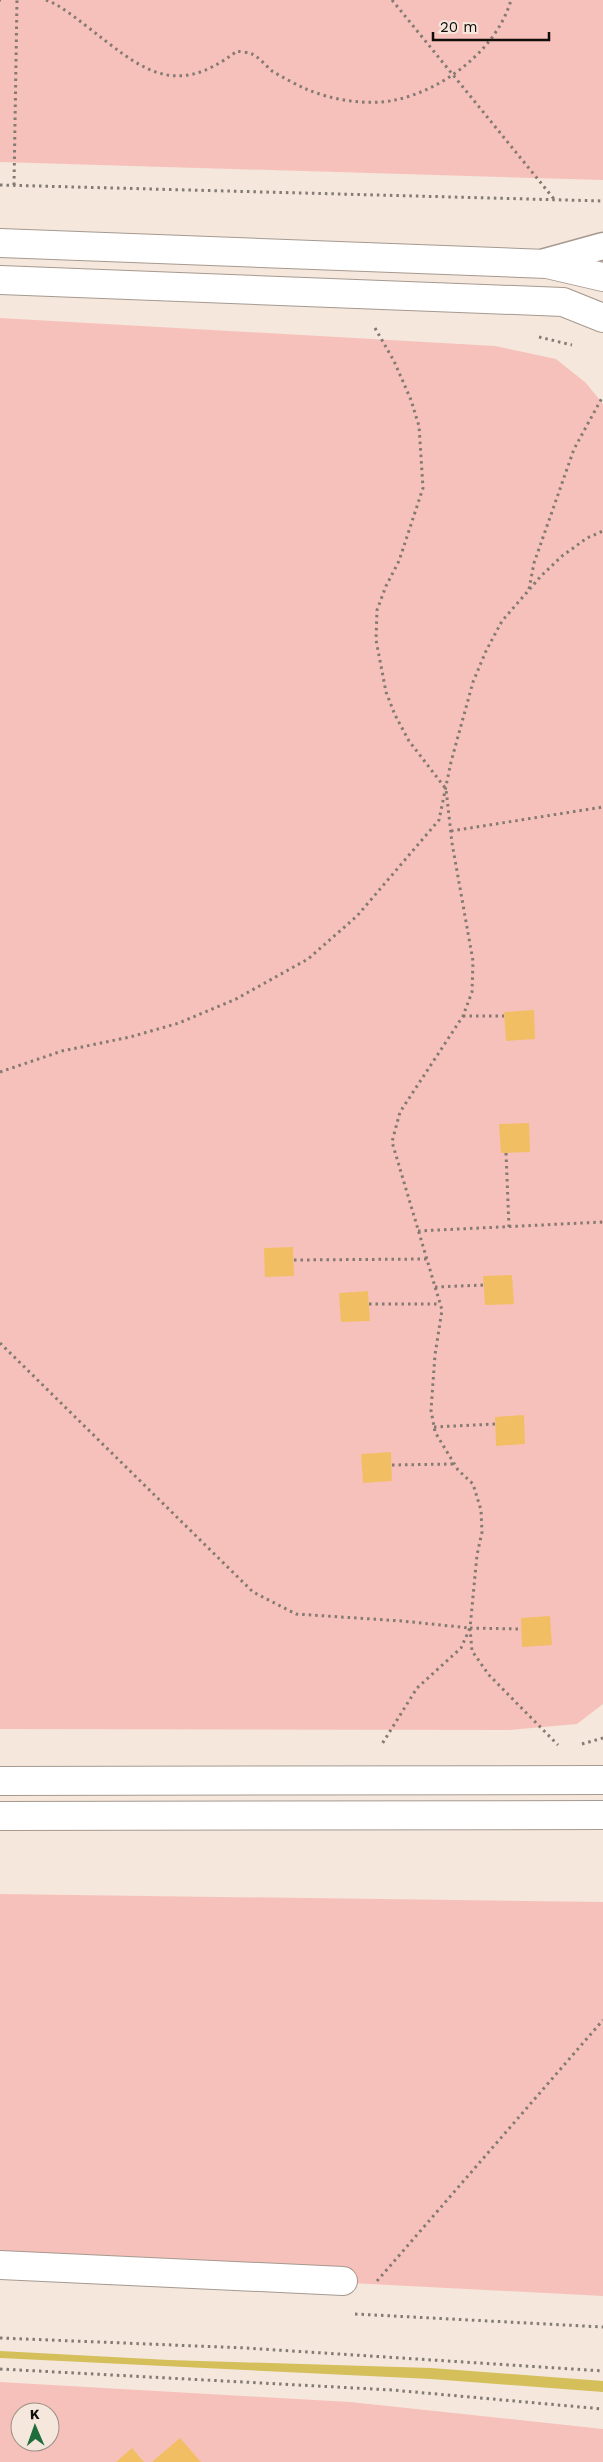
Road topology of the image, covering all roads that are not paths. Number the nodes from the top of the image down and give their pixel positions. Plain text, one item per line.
1 (0, 243) edge
2 (603, 246) edge
3 (545, 262) dead end
4 (603, 277) edge
5 (0, 280) edge
6 (603, 318) edge
7 (603, 1780) edge
8 (0, 1781) edge
9 (603, 1815) edge
10 (0, 1816) edge
11 (0, 2265) edge
12 (343, 2281) dead end

1 - 4 street
2 - 3 street
5 - 6 street
7 - 8 street
9 - 10 street
11 - 12 street

